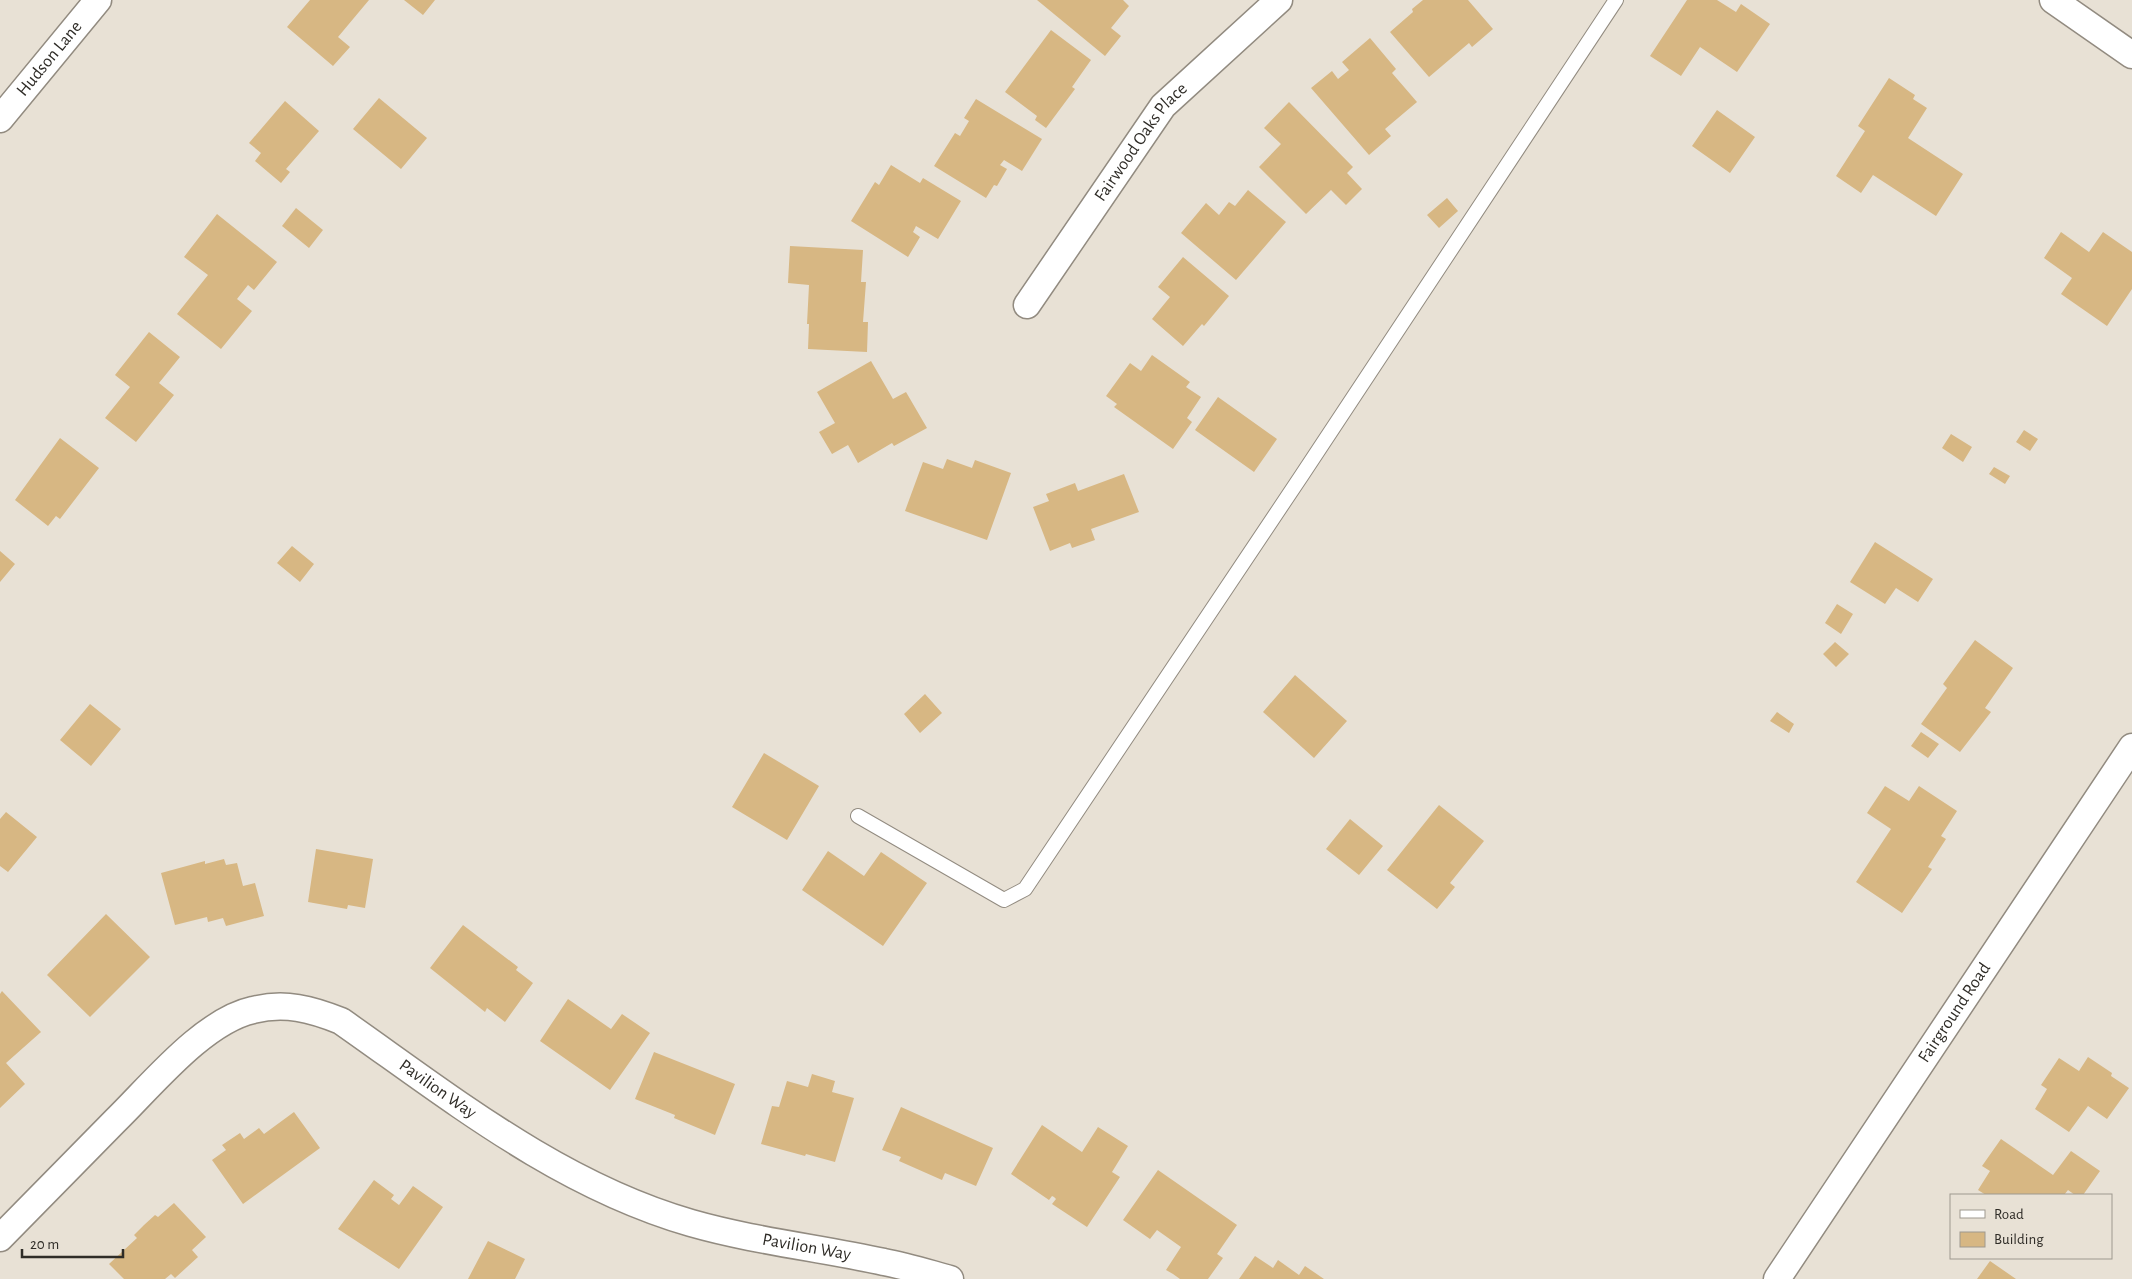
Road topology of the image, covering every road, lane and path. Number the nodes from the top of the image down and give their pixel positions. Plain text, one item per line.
1 (98, 0) edge
2 (1279, 0) edge
3 (1616, 0) edge
4 (2053, 0) edge
5 (2132, 55) edge
6 (0, 119) edge
7 (1027, 305) dead end
8 (2132, 747) edge
9 (858, 816) dead end
10 (0, 1238) edge
11 (950, 1279) edge
12 (1777, 1279) edge

1 - 6 street, Hudson Lane
2 - 7 street, Fairwood Oaks Place
3 - 9 lane
4 - 5 street
8 - 12 street, Fairground Road
10 - 11 street, Pavilion Way

